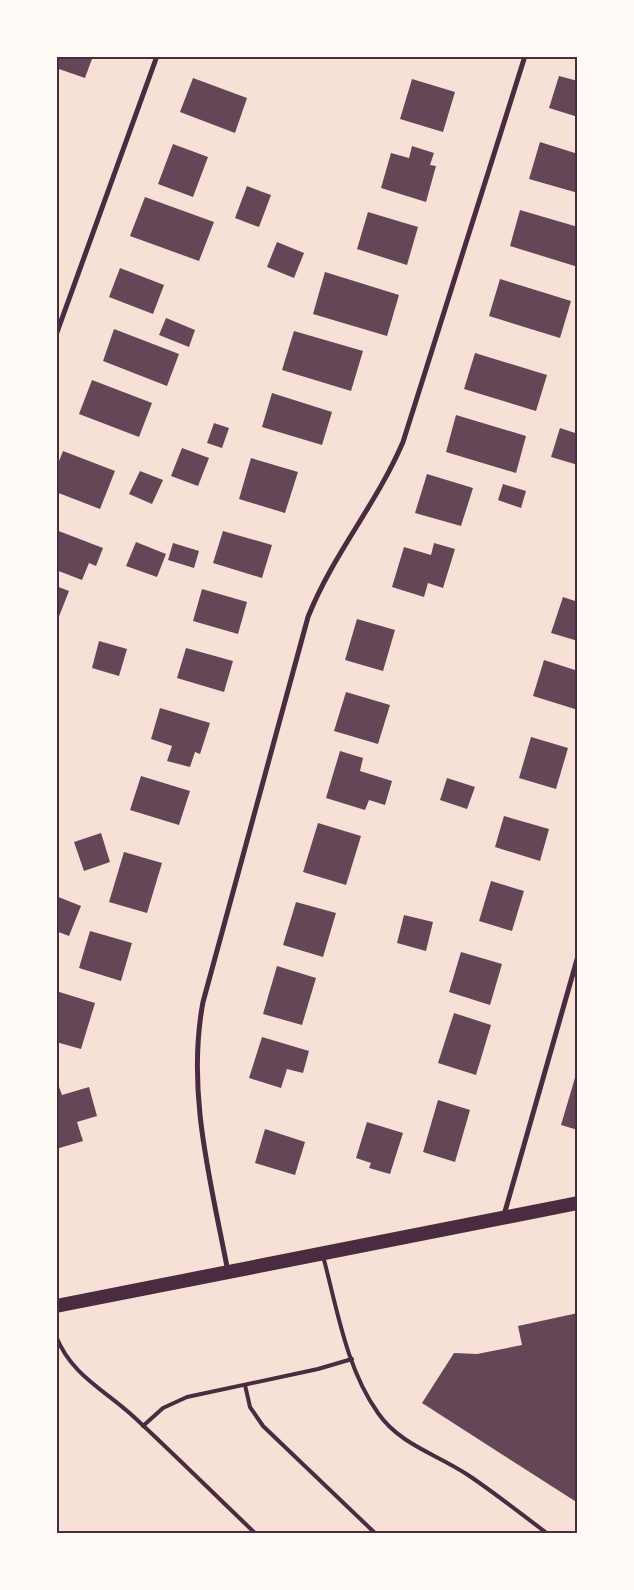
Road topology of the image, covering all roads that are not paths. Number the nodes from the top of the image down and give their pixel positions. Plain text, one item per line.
1 (157, 56) edge
2 (526, 56) edge
3 (56, 335) edge
4 (578, 956) edge
5 (578, 1203) edge
6 (504, 1218) junction
7 (322, 1254) junction
8 (228, 1272) junction
9 (56, 1306) edge
10 (56, 1336) edge
11 (352, 1359) junction
12 (245, 1385) junction
13 (144, 1426) junction
14 (256, 1534) edge
15 (376, 1534) edge
16 (548, 1534) edge

1 - 3 street
2 - 8 street
4 - 6 street
5 - 6 highway
6 - 7 highway
7 - 8 highway
7 - 11 lane
8 - 9 highway
10 - 13 lane
11 - 12 lane
11 - 16 lane
12 - 13 lane
12 - 15 lane
13 - 14 lane

